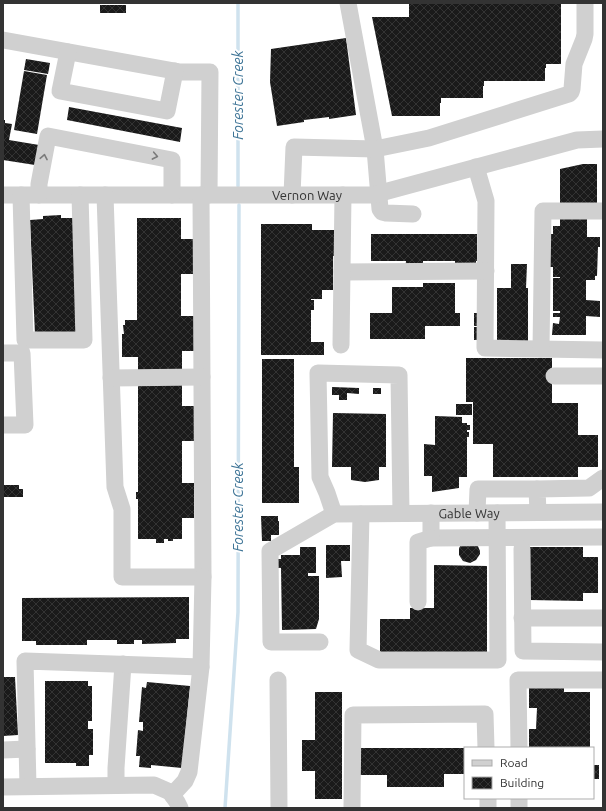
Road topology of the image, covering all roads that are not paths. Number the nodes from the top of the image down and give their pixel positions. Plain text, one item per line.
1 (348, 3) edge
2 (585, 3) edge
3 (3, 40) edge
4 (68, 52) junction
5 (175, 71) junction
6 (603, 138) edge
7 (375, 149) junction
8 (476, 167) junction
9 (379, 193) junction
10 (292, 195) junction
11 (343, 195) junction
12 (3, 196) edge
13 (21, 196) junction
14 (39, 196) junction
15 (80, 196) junction
16 (105, 196) junction
17 (172, 196) junction
18 (205, 196) junction
19 (603, 211) edge
20 (413, 214) dead end
21 (342, 272) junction
22 (486, 272) junction
23 (341, 345) dead end
24 (541, 349) junction
25 (603, 350) edge
26 (3, 353) edge
27 (554, 376) dead end
28 (603, 376) edge
29 (111, 378) junction
30 (202, 378) junction
31 (3, 425) edge
32 (603, 478) edge
33 (537, 489) junction
34 (538, 512) junction
35 (603, 512) edge
36 (401, 513) junction
37 (431, 513) junction
38 (477, 513) junction
39 (497, 513) junction
40 (334, 514) junction
41 (361, 514) junction
42 (603, 537) edge
43 (431, 538) junction
44 (497, 538) junction
45 (522, 549) dead end
46 (203, 577) junction
47 (418, 602) dead end
48 (522, 618) junction
49 (603, 618) edge
50 (320, 642) dead end
51 (603, 652) edge
52 (123, 664) junction
53 (201, 667) junction
54 (278, 680) dead end
55 (603, 680) edge
56 (486, 747) edge
57 (519, 747) edge
58 (27, 749) junction
59 (3, 750) edge
60 (116, 785) junction
61 (28, 786) junction
62 (3, 787) edge
63 (176, 802) edge
64 (279, 808) edge
65 (352, 808) edge

1 - 7 street
2 - 7 street
3 - 4 street
4 - 5 street
4 - 5 street
5 - 18 street
6 - 8 street, Vernon Way
7 - 9 street
7 - 10 street
8 - 9 street, Vernon Way
8 - 22 street
9 - 11 street, Vernon Way
9 - 20 street
10 - 11 street, Vernon Way
10 - 18 street, Vernon Way
11 - 21 street
12 - 13 street, Vernon Way
13 - 14 street, Vernon Way
13 - 15 street
14 - 15 street, Vernon Way
14 -> 17 street
15 - 16 street, Vernon Way
16 - 17 street, Vernon Way
16 - 29 street
17 - 18 street, Vernon Way
18 - 30 street
19 - 24 street
21 - 22 street
21 - 23 street
22 - 24 street
24 - 25 street
26 - 31 street
27 - 28 street
29 - 30 street
29 - 46 street
30 - 46 street
32 - 33 street
33 - 34 street
33 - 38 street
34 - 35 street, Gable Way
34 - 39 street, Gable Way
36 - 37 street, Gable Way
36 - 40 street
36 - 41 street, Gable Way
37 - 38 street, Gable Way
37 - 43 street
38 - 39 street, Gable Way
39 - 44 street
40 - 41 street, Gable Way
40 - 50 street
41 - 44 street
42 - 44 street
43 - 44 street
43 - 47 street
45 - 48 street
46 - 53 street
48 - 49 street
48 - 51 street
52 - 53 street
52 - 58 street
52 - 60 street
53 - 63 street
54 - 64 street
55 - 57 street
56 - 65 street
58 - 59 street
58 - 61 street
60 - 61 street
60 - 63 street
61 - 62 street

